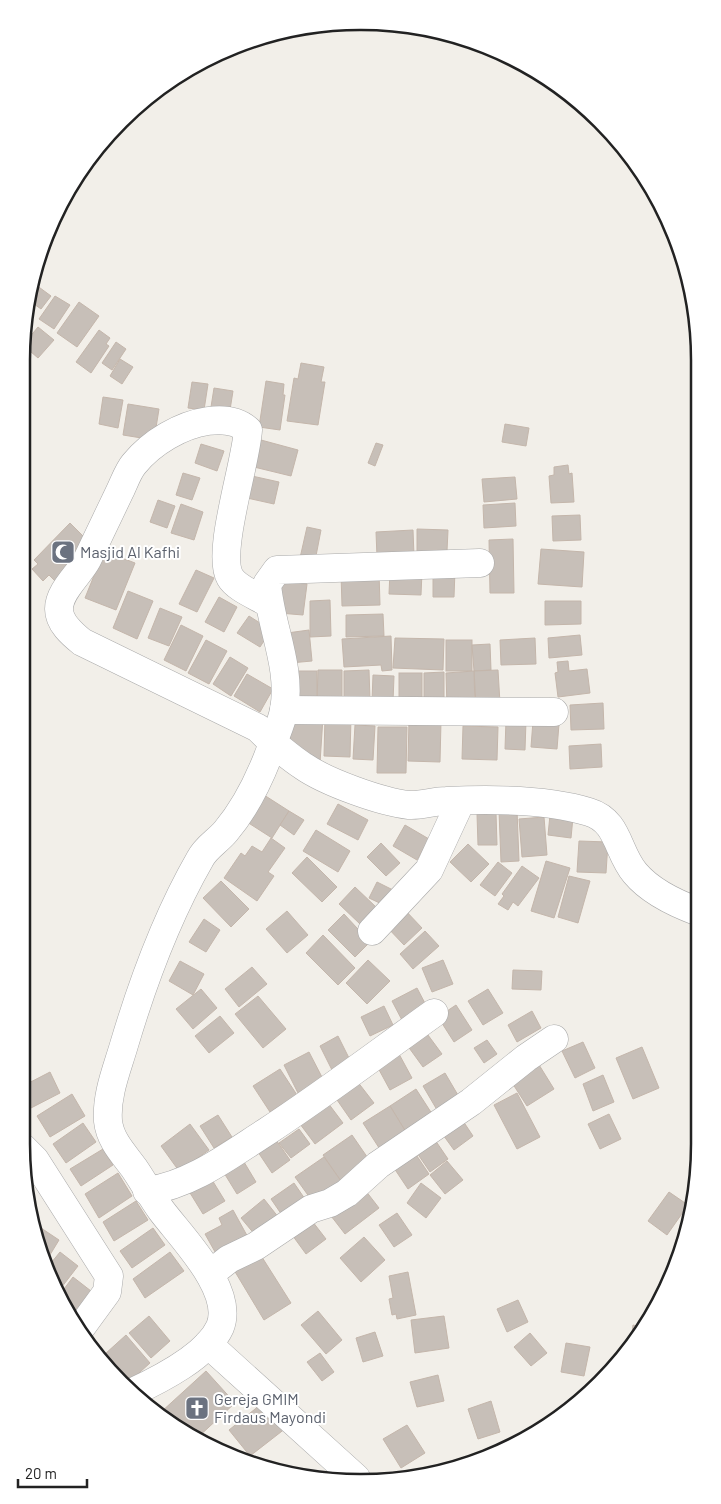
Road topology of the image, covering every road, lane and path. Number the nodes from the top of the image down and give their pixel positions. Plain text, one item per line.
1 (480, 563) dead end
2 (268, 602) junction
3 (284, 710) junction
4 (554, 712) dead end
5 (273, 743) junction
6 (461, 800) junction
7 (691, 908) edge
8 (372, 931) dead end
9 (434, 1013) dead end
10 (554, 1039) dead end
11 (31, 1156) edge
12 (147, 1190) junction
13 (210, 1274) junction
14 (84, 1324) edge
15 (208, 1344) junction
16 (139, 1389) edge
17 (351, 1474) edge

1 - 2 street
2 - 3 street
2 - 5 street
3 - 4 street
3 - 5 street
5 - 6 street
5 - 12 street
6 - 7 street
6 - 8 street
9 - 12 street
10 - 13 street
11 - 14 street
12 - 13 street
13 - 15 street
15 - 16 street
15 - 17 street

